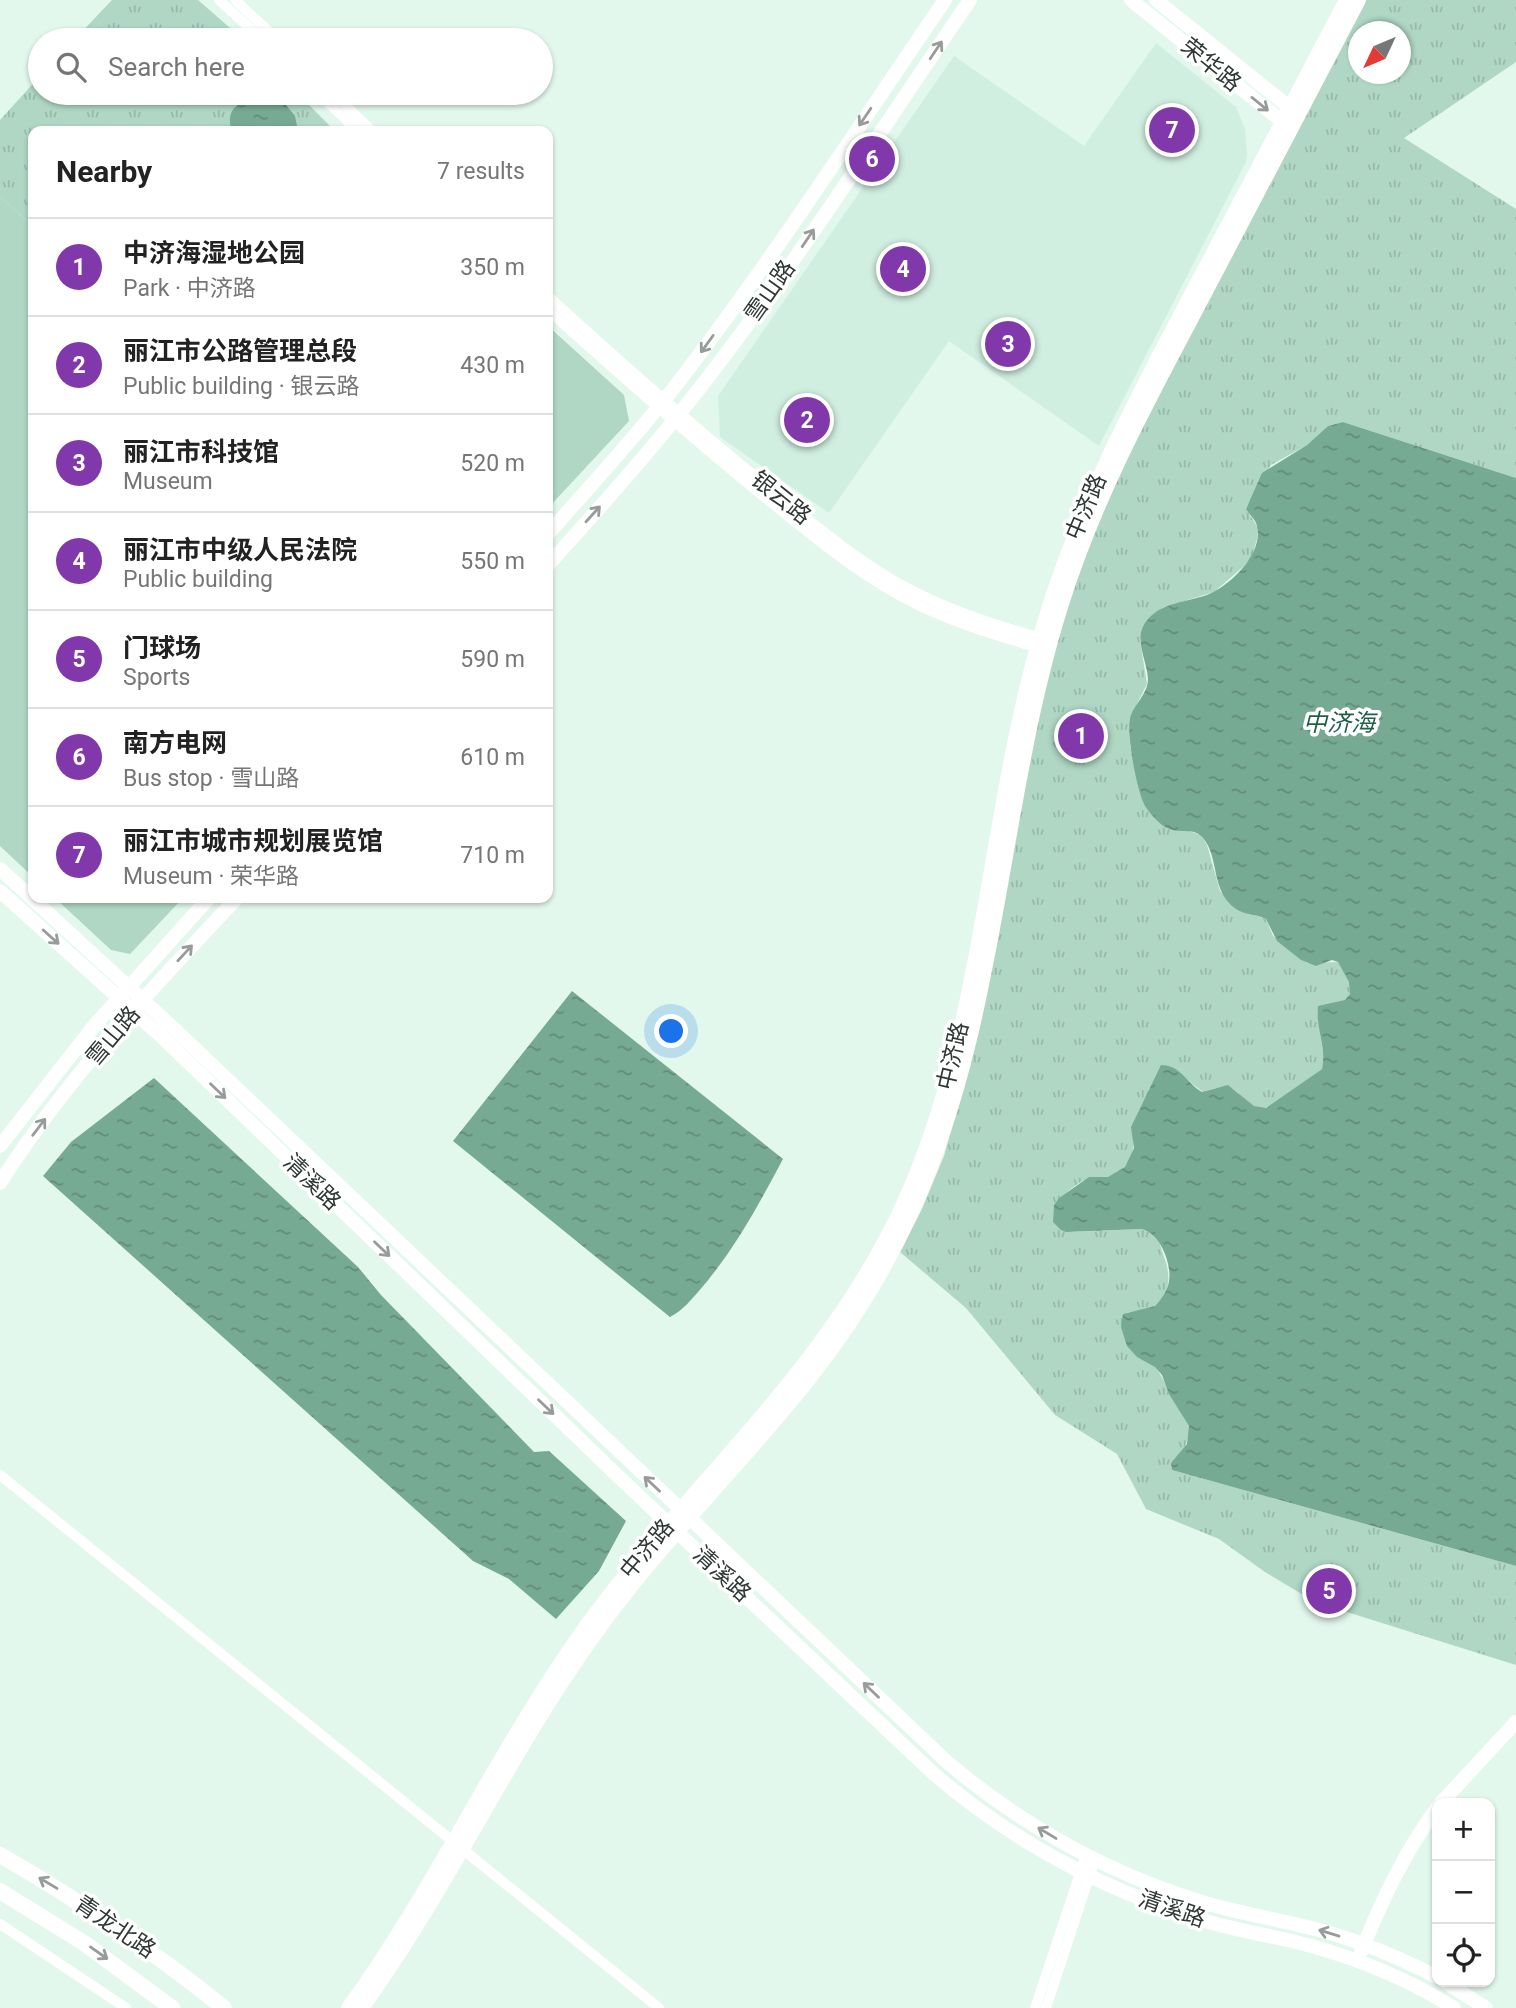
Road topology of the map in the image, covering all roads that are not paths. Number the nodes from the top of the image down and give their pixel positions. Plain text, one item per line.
1 (219, 0) edge
2 (235, 0) edge
3 (945, 0) edge
4 (970, 0) edge
5 (1130, 0) edge
6 (1156, 0) edge
7 (1346, 0) edge
8 (1359, 0) edge
9 (250, 28) edge
10 (265, 28) edge
11 (331, 105) edge
12 (345, 105) edge
13 (1294, 111) junction
14 (353, 126) edge
15 (368, 126) edge
16 (1287, 126) junction
17 (553, 301) edge
18 (553, 314) edge
19 (661, 404) junction
20 (676, 417) junction
21 (553, 528) edge
22 (553, 559) edge
23 (1048, 645) junction
24 (0, 869) edge
25 (0, 891) edge
26 (28, 897) edge
27 (34, 903) edge
28 (204, 903) edge
29 (232, 903) edge
30 (123, 992) junction
31 (138, 1006) junction
32 (0, 1146) edge
33 (0, 1183) edge
34 (0, 1475) edge
35 (684, 1514) junction
36 (673, 1528) junction
37 (1516, 1723) edge
38 (1516, 1737) edge
39 (1446, 1798) edge
40 (1458, 1798) edge
41 (1432, 1816) edge
42 (1432, 1832) edge
43 (457, 1845) junction
44 (0, 1855) edge
45 (1090, 1857) junction
46 (1085, 1874) junction
47 (0, 1891) edge
48 (0, 1924) edge
49 (1368, 1947) junction
50 (1362, 1963) junction
51 (1432, 1975) edge
52 (1453, 1987) edge
53 (126, 2008) edge
54 (172, 2008) edge
55 (224, 2008) edge
56 (348, 2008) edge
57 (362, 2008) edge
58 (659, 2008) edge
59 (1035, 2008) edge
60 (1045, 2008) edge
61 (1454, 2008) edge
62 (1486, 2008) edge

1 - 9 street
2 - 10 street
3 -> 19 street, 雪山路
20 -> 4 street, 雪山路
5 -> 16 street, 荣华路
6 - 13 street, 荣华路
7 - 13 street, 中济路
8 - 13 street, 中济路
11 - 14 street
12 - 15 street
13 - 16 street, 中济路
16 - 23 street, 中济路
17 - 19 street, 银云路
18 - 19 street, 银云路
19 - 20 street, 银云路
19 - 21 street, 雪山路
22 -> 20 street, 雪山路
20 - 23 street, 银云路
23 - 35 street, 中济路
24 - 26 street, 清溪路
25 -> 30 street, 清溪路
27 - 30 street, 清溪路
28 - 30 street, 雪山路
31 -> 29 street, 雪山路
30 - 31 street, 清溪路
30 - 32 street, 雪山路
33 -> 31 street, 雪山路
35 -> 31 street, 清溪路
31 -> 36 street, 清溪路
34 - 43 street
35 - 36 street, 中济路
45 -> 35 street, 清溪路
36 - 43 street, 中济路
36 - 46 street, 清溪路
37 - 39 street
38 - 40 street
41 - 49 street
42 - 49 street
43 - 56 street, 中济路
43 - 57 street, 中济路
43 - 58 street
55 -> 44 main road, 青龙北路
45 - 46 street
49 -> 45 street, 清溪路
46 - 50 street, 清溪路
46 - 59 street
46 - 60 street
47 -> 54 main road, 青龙北路
48 - 53 street
49 - 50 street
49 - 51 street, 清溪路
50 - 61 street, 清溪路
52 - 62 street

